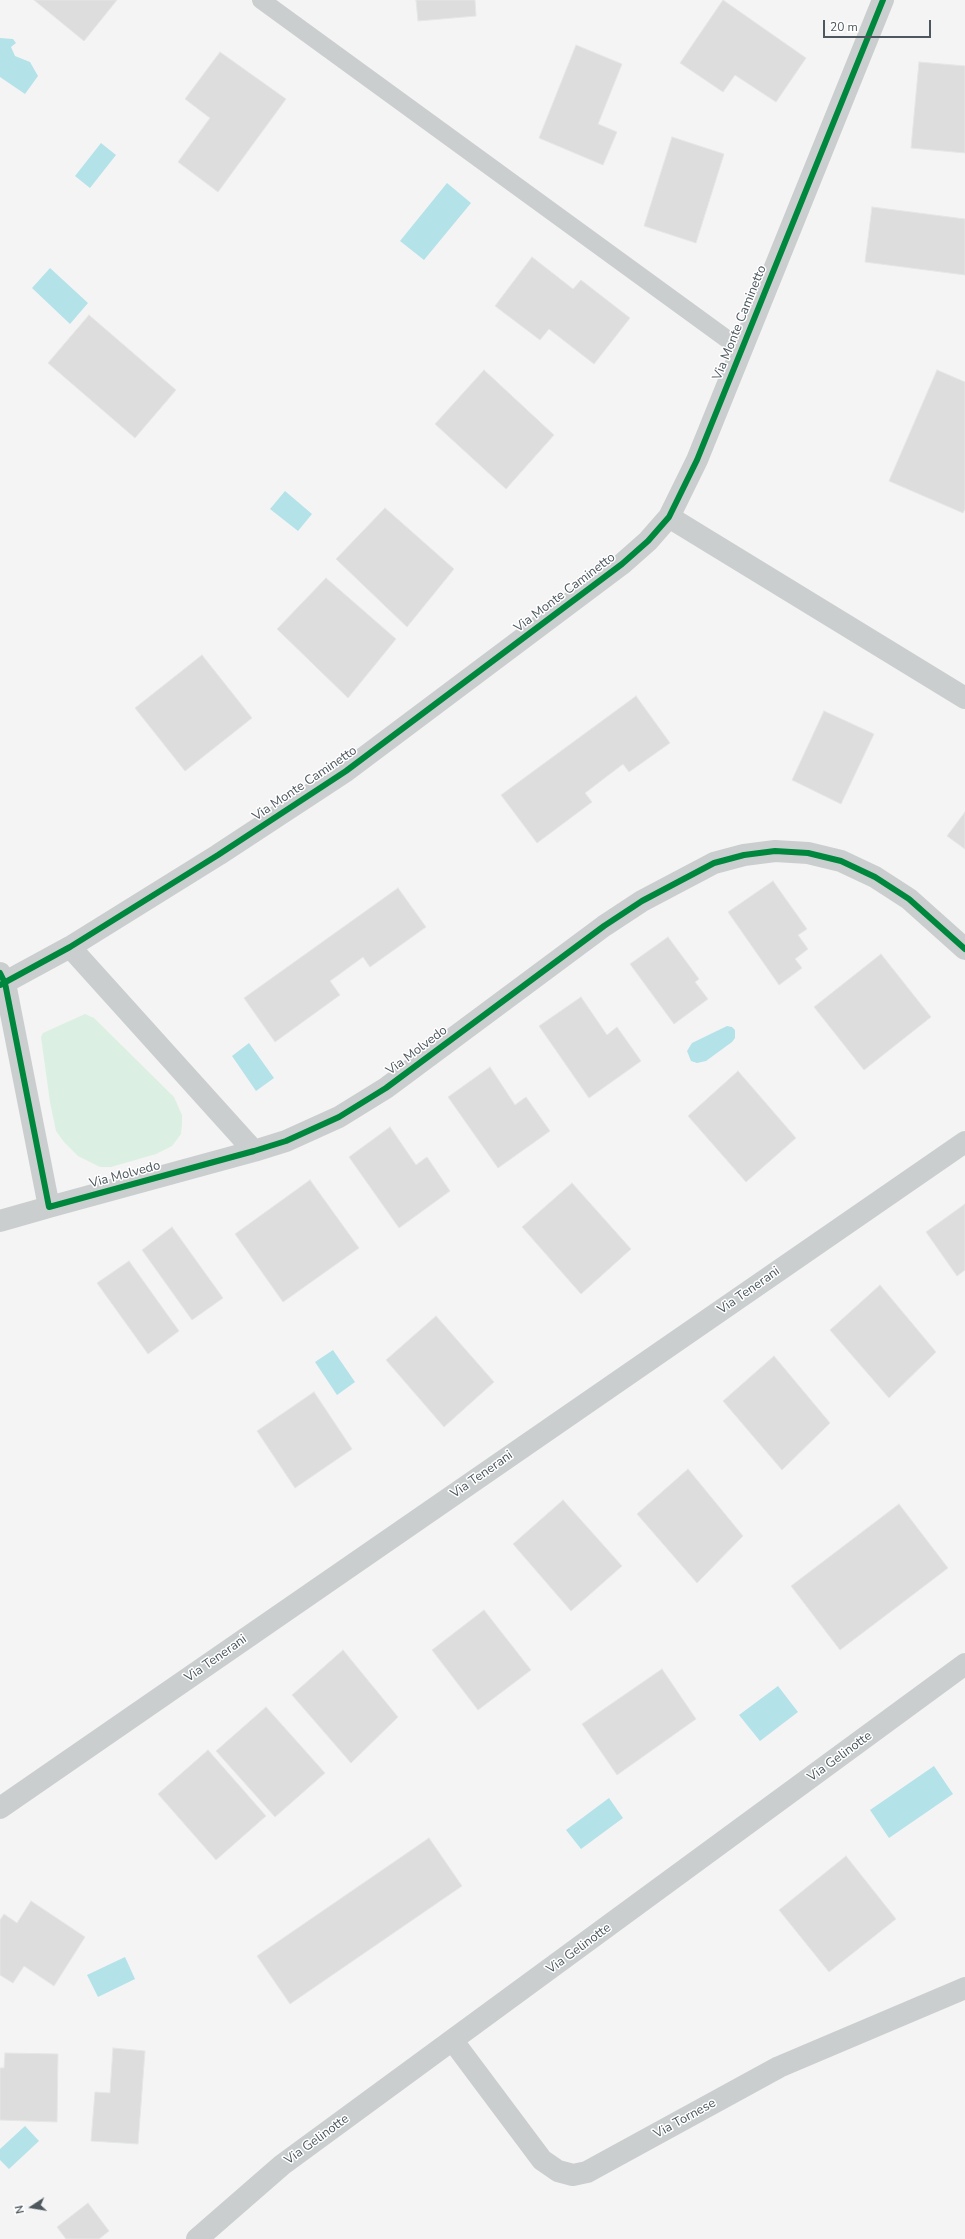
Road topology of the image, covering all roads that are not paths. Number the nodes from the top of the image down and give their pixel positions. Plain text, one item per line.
1 (261, 0) edge
2 (883, 0) edge
3 (742, 350) junction
4 (669, 517) junction
5 (965, 698) edge
6 (70, 947) junction
7 (965, 949) edge
8 (2, 980) edge
9 (965, 1142) edge
10 (254, 1151) junction
11 (49, 1207) junction
12 (0, 1221) edge
13 (965, 1664) edge
14 (0, 1808) edge
15 (965, 1988) edge
16 (453, 2042) junction
17 (197, 2239) edge

1 - 3 lane
2 - 3 street, Via Monte Caminetto
3 - 4 street, Via Monte Caminetto
4 - 5 street
4 - 6 street, Via Monte Caminetto
6 - 8 street, Via Monte Caminetto
6 - 10 street
7 - 10 street, Via Molvedo
8 - 11 street
9 - 14 street, Via Tenerani
10 - 11 street, Via Molvedo
11 - 12 street, Via Molvedo
13 - 16 street, Via Gelinotte
15 - 16 street, Via Tornese
16 - 17 street, Via Gelinotte

